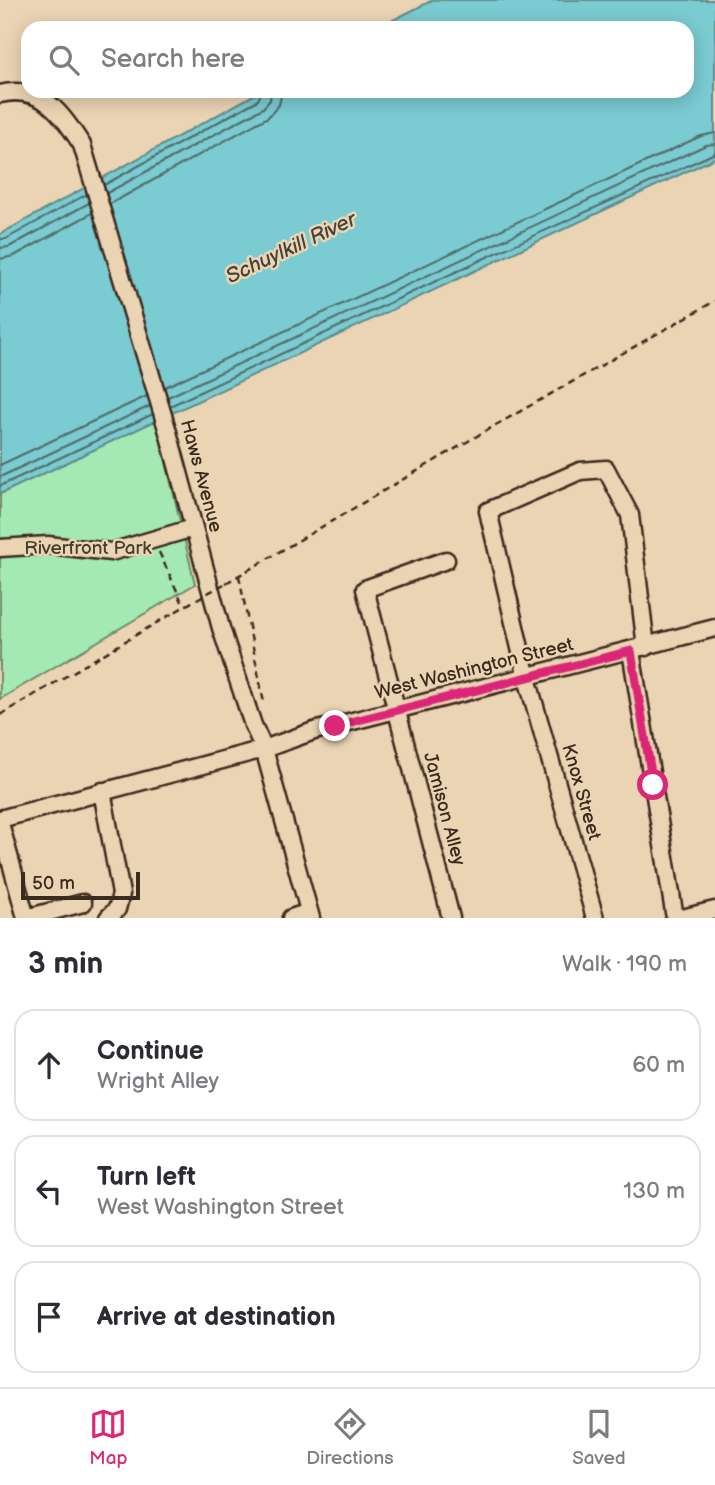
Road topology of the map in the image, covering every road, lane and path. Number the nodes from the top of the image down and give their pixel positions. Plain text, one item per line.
1 (21, 93) edge
2 (0, 94) edge
3 (39, 98) edge
4 (715, 300) edge
5 (193, 528) junction
6 (0, 548) edge
7 (161, 557) dead end
8 (446, 560) dead end
9 (239, 576) junction
10 (184, 606) junction
11 (715, 628) edge
12 (639, 649) junction
13 (527, 678) junction
14 (397, 710) junction
15 (0, 715) edge
16 (266, 715) dead end
17 (264, 749) junction
18 (102, 792) junction
19 (0, 821) edge
20 (83, 903) dead end
21 (715, 910) edge
22 (310, 915) edge
23 (108, 918) edge
24 (291, 918) edge
25 (451, 918) edge
26 (595, 918) edge
27 (676, 918) edge
28 (682, 918) edge

1 - 2 street, Haws Avenue
3 - 5 street, Haws Avenue
4 - 9 path
5 - 6 street
5 - 17 street, Haws Avenue
7 - 10 path
8 - 14 street, Jamison Alley
9 - 10 path, bridge
9 - 16 path
10 - 15 path
11 - 12 street, West Washington Street
12 - 13 street, West Washington Street
12 - 13 street, Knox Street
12 - 27 street
13 - 14 street, West Washington Street
13 - 26 street, Knox Street
14 - 17 street, West Washington Street
14 - 25 street, Jamison Alley
17 - 18 street, West Washington Street
17 - 22 street, Haws Avenue
18 - 19 street, West Washington Street
18 - 23 street
19 - 20 street
21 - 28 street
22 - 24 street

